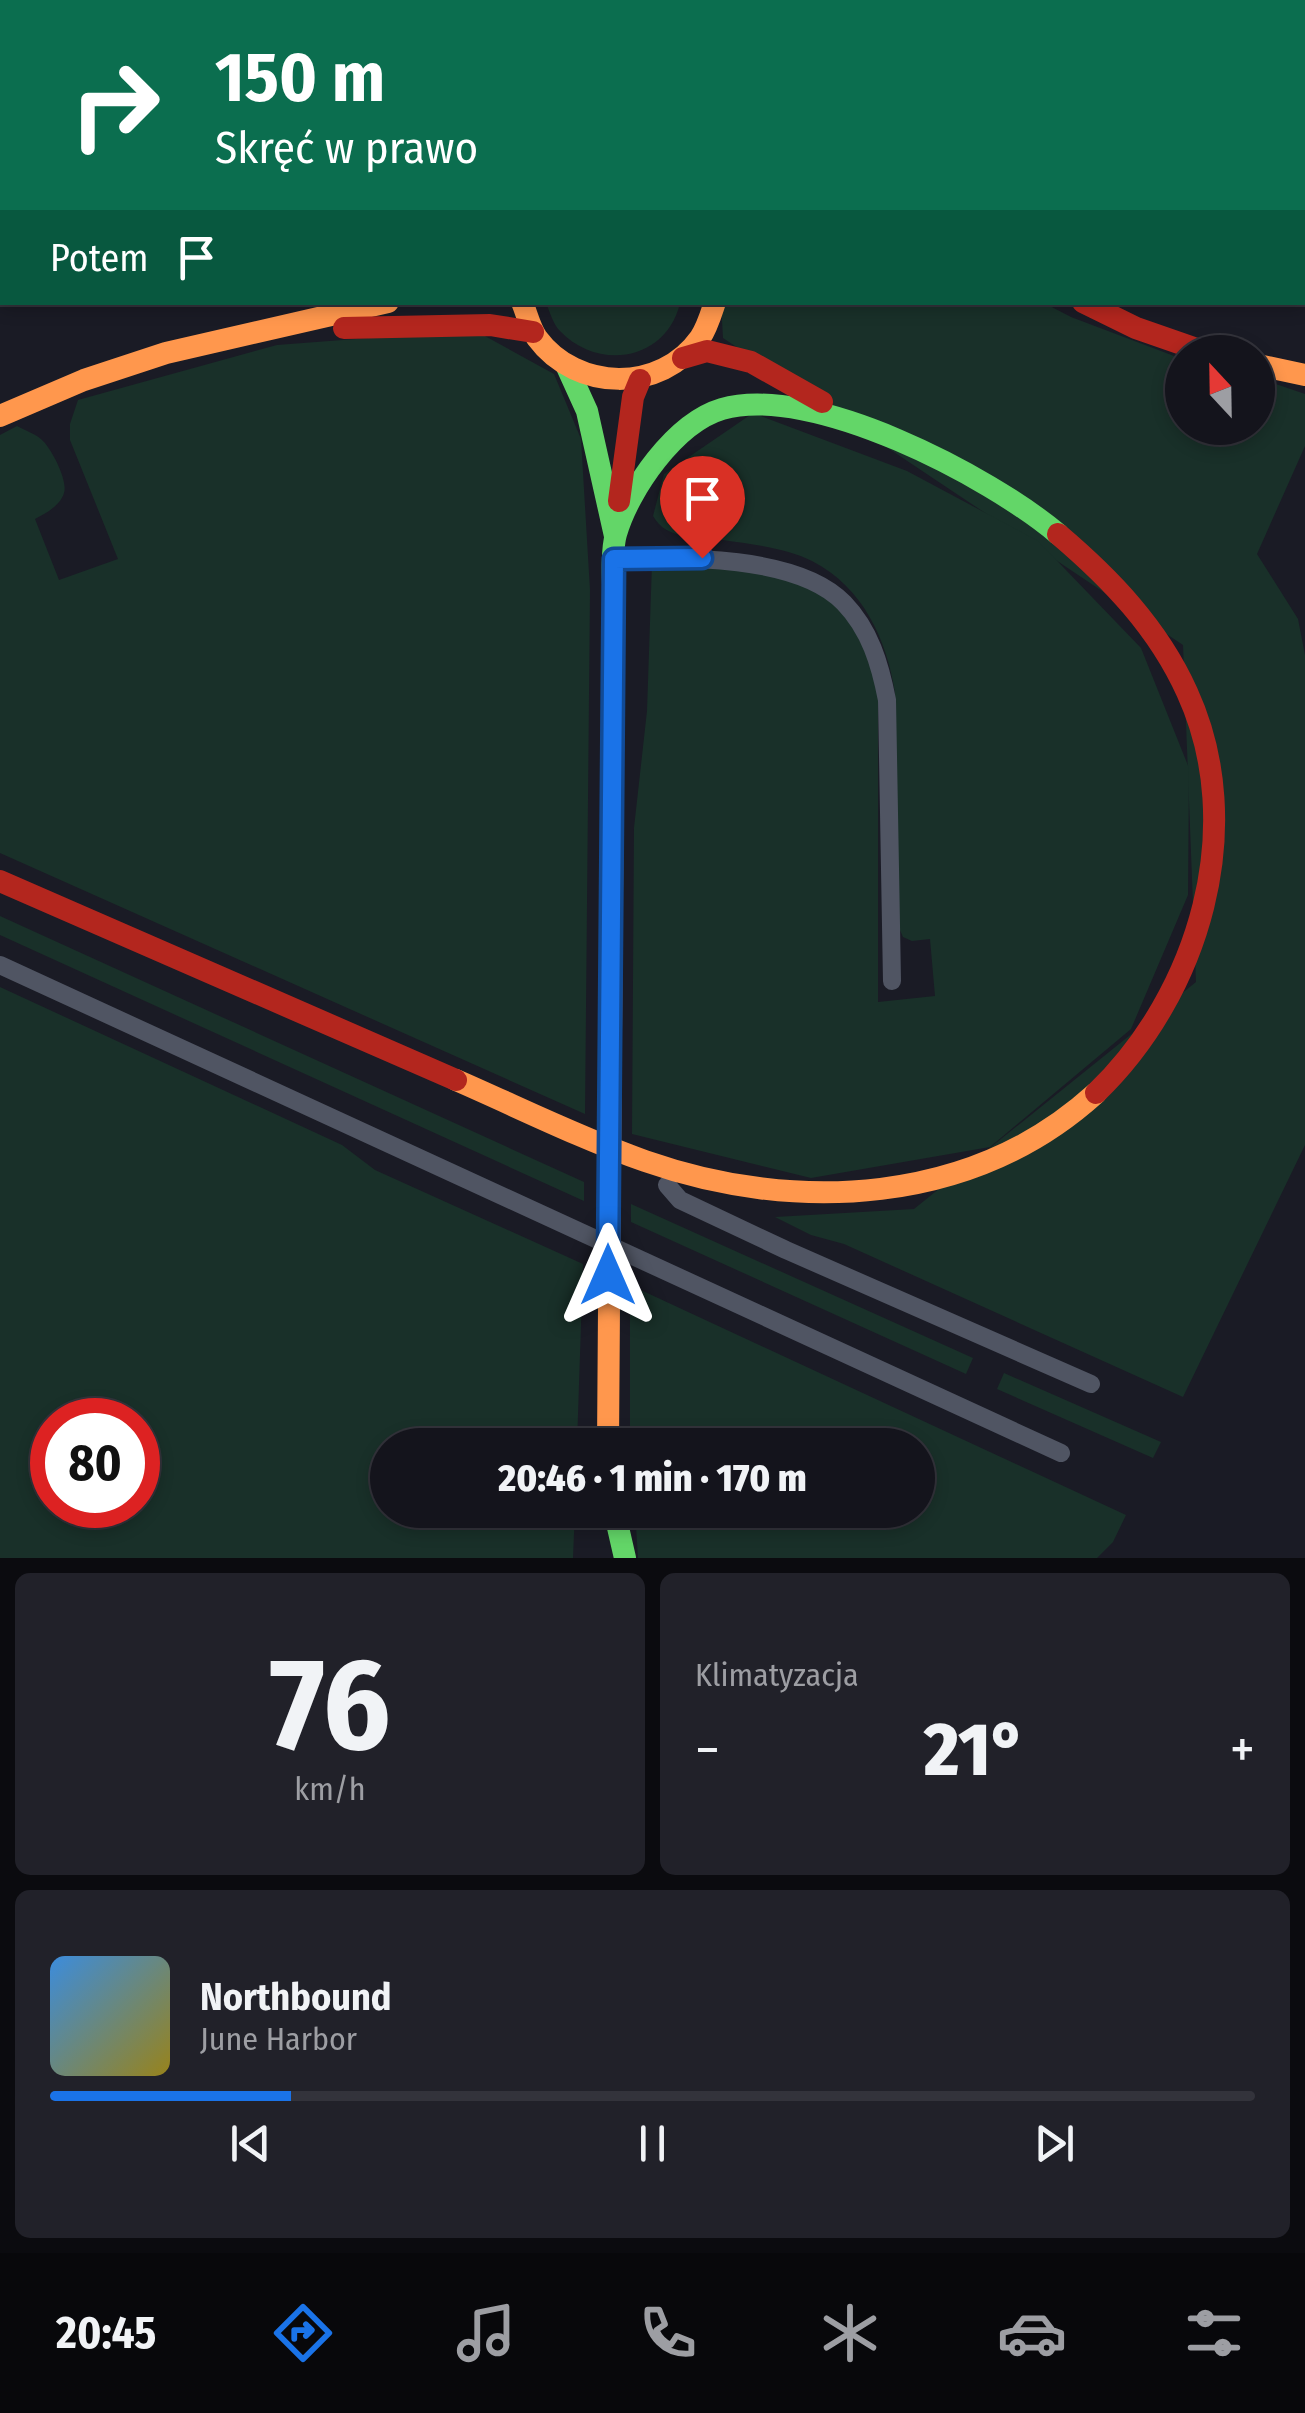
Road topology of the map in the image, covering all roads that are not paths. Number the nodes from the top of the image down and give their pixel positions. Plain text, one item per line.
1 (376, 305) edge
2 (523, 305) edge
3 (714, 305) edge
4 (1088, 305) edge
5 (293, 326) junction
6 (533, 332) junction
7 (1165, 338) edge
8 (683, 358) junction
9 (566, 367) junction
10 (1275, 369) edge
11 (1305, 375) edge
12 (640, 380) junction
13 (0, 416) edge
14 (868, 429) junction
15 (615, 547) junction
16 (0, 881) edge
17 (0, 965) edge
18 (892, 981) dead end
19 (648, 1162) junction
20 (1090, 1384) dead end
21 (608, 1428) edge
22 (1061, 1453) dead end
23 (601, 1528) edge
24 (618, 1528) edge
25 (599, 1540) dead end
26 (625, 1558) edge

1 - 5 main road
2 - 6 main road
3 - 8 main road
4 - 7 main road
5 - 6 main road
5 - 13 main road
6 - 9 main road
8 - 12 main road
8 - 14 main road
9 - 12 main road
9 - 15 main road
10 - 11 main road
12 - 15 main road
14 - 15 main road
14 - 19 main road
15 - 18 lane
15 - 21 main road
16 - 19 main road
17 - 22 lane
19 - 20 lane
23 - 25 main road
24 - 26 main road

